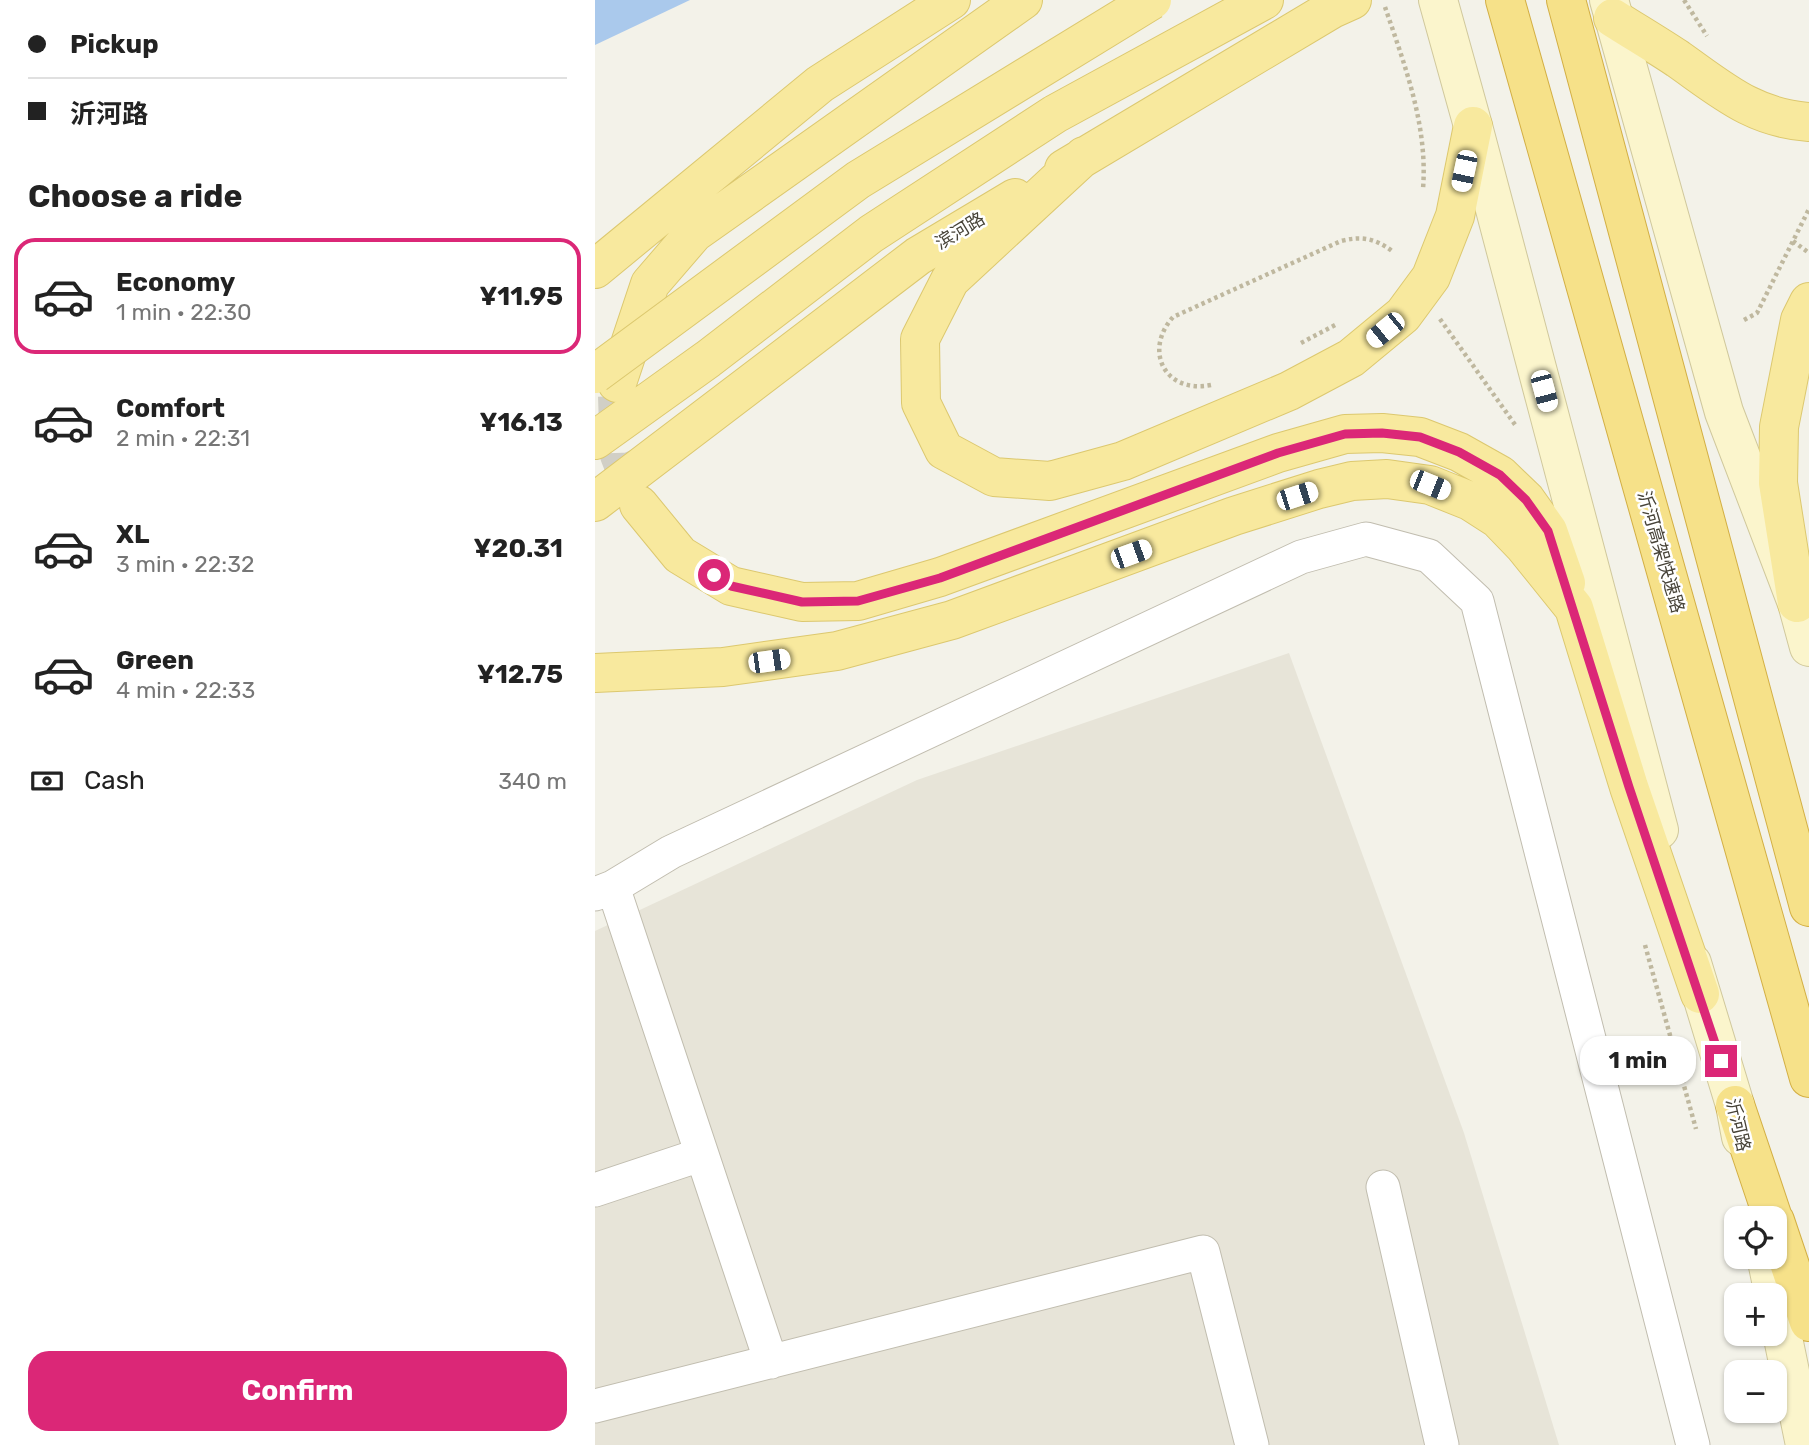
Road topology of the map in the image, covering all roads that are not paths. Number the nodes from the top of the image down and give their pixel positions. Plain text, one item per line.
1 (951, 0) edge
2 (1023, 0) edge
3 (1152, 0) edge
4 (1264, 0) edge
5 (1352, 0) edge
6 (1438, 0) edge
7 (1567, 3) edge
8 (1611, 9) edge
9 (1509, 13) edge
10 (1809, 122) edge
11 (1473, 125) junction
12 (1084, 156) junction
13 (595, 270) edge
14 (1809, 302) edge
15 (1800, 357) edge
16 (606, 379) edge
17 (595, 440) edge
18 (595, 502) edge
19 (639, 505) tunnel mouth
20 (1797, 603) junction
21 (1574, 608) junction
22 (1809, 647) edge
23 (595, 673) edge
24 (604, 890) edge
25 (1809, 907) edge
26 (1700, 994) junction
27 (1809, 1078) edge
28 (1735, 1105) junction
29 (701, 1154) junction
30 (1383, 1187) dead end
31 (595, 1190) edge
32 (1756, 1206) edge
33 (1769, 1206) edge
34 (1787, 1258) edge
35 (1809, 1322) edge
36 (1784, 1346) edge
37 (771, 1362) junction
38 (595, 1406) edge
39 (1252, 1445) edge
40 (1442, 1445) edge
41 (1693, 1445) edge
42 (1805, 1445) edge

1 - 13 main road
2 - 16 main road
3 - 16 main road, bridge
4 - 17 main road
5 - 12 main road, 滨河路
6 - 11 main road, 沂河路
7 - 25 highway
8 - 10 main road
8 - 20 main road
9 - 27 highway, 沂河高架快速路
11 - 12 main road
11 - 26 main road, 沂河路
12 - 18 main road, 滨河路
14 - 15 main road
15 - 20 main road
19 - 21 main road
20 - 22 main road
21 - 23 main road
21 - 26 main road
24 - 29 street
24 - 41 street
26 - 28 main road, 沂河路
28 - 32 main road, 沂河路
28 - 33 highway
29 - 31 street
29 - 37 street
30 - 40 street
34 - 35 highway
36 - 42 main road
37 - 38 street
37 - 39 street

